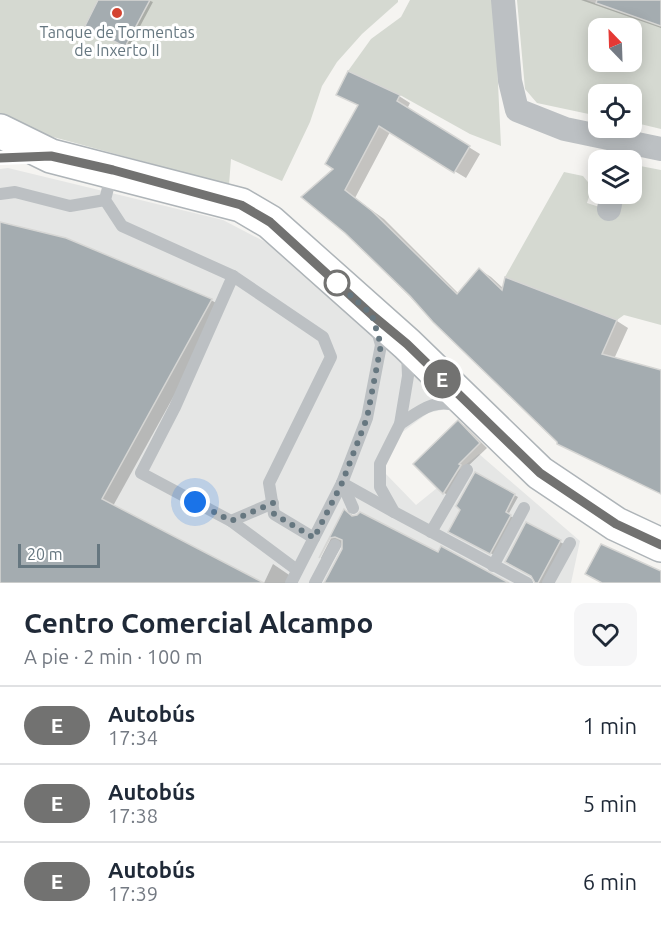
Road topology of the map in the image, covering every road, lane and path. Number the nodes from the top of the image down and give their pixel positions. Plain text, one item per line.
1 (503, 0) edge
2 (0, 131) edge
3 (661, 149) edge
4 (618, 150) edge
5 (641, 150) edge
6 (51, 156) junction
7 (0, 158) edge
8 (109, 185) junction
9 (0, 194) edge
10 (233, 276) junction
11 (372, 315) junction
12 (407, 344) junction
13 (478, 414) junction
14 (400, 424) junction
15 (467, 470) dead end
16 (342, 483) junction
17 (273, 503) junction
18 (353, 508) dead end
19 (524, 508) dead end
20 (394, 512) junction
21 (231, 521) junction
22 (431, 532) junction
23 (314, 538) junction
24 (570, 543) dead end
25 (661, 544) edge
26 (334, 545) dead end
27 (493, 566) junction
28 (297, 570) junction
29 (291, 583) edge
30 (315, 583) edge
31 (527, 583) edge
32 (548, 583) edge

1 - 4 street
2 - 6 street
3 - 5 street
6 - 7 street
6 - 8 street
8 - 9 lane
8 - 10 lane
8 - 11 street
10 - 17 lane
10 - 21 lane
11 - 12 street
11 - 16 lane
12 - 13 street
12 - 14 lane
13 - 14 lane
13 - 25 street
14 - 20 lane
15 - 22 lane
16 - 18 lane
16 - 20 lane
16 - 23 lane
17 - 21 lane
17 - 23 lane
19 - 27 lane
20 - 22 lane
21 - 28 lane
22 - 27 lane
23 - 28 lane
24 - 32 lane
26 - 30 lane
27 - 31 lane
28 - 29 lane

